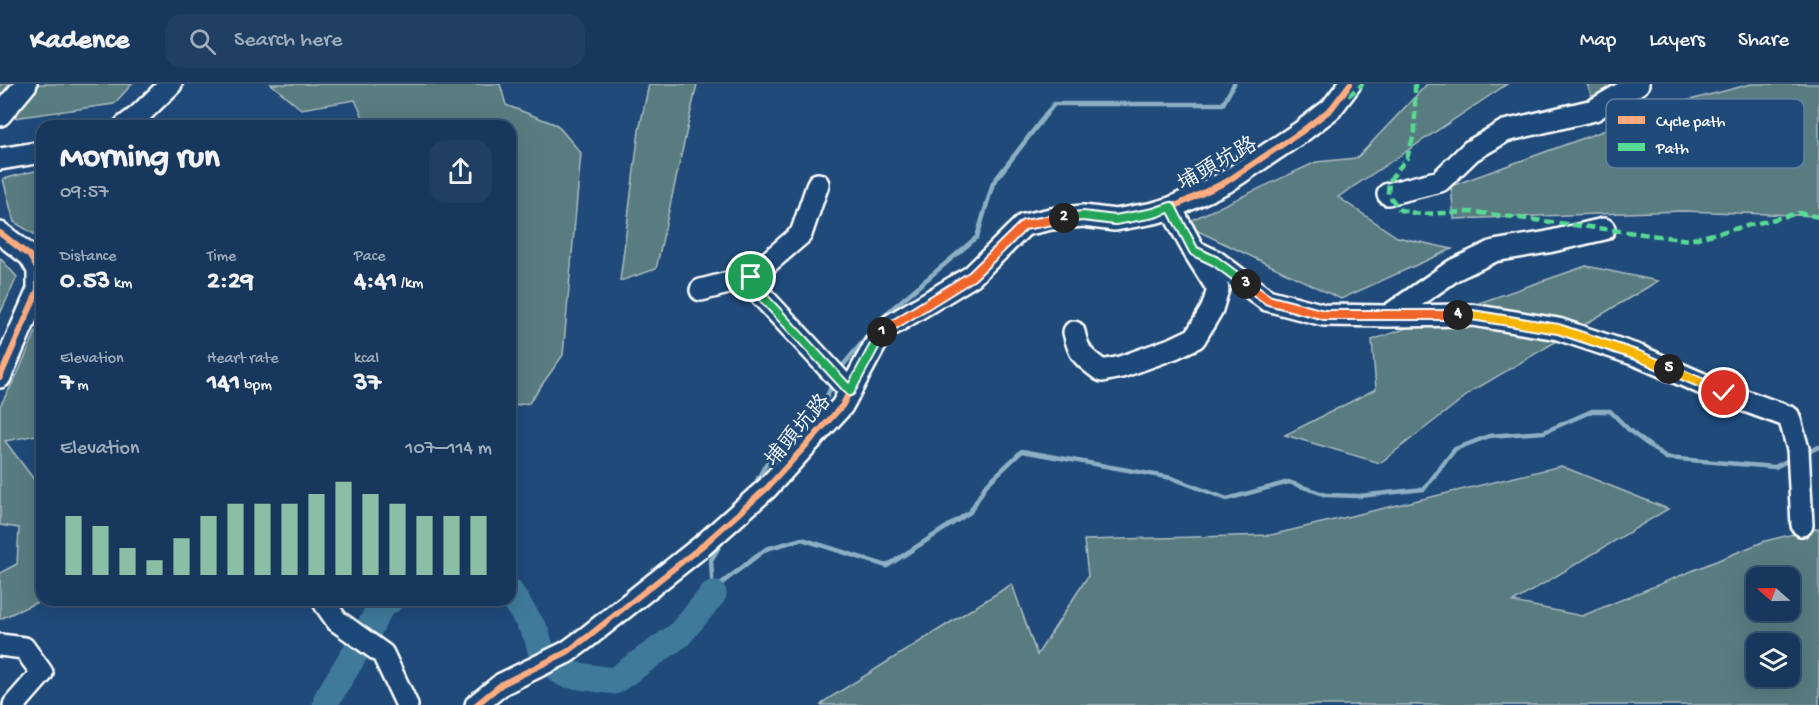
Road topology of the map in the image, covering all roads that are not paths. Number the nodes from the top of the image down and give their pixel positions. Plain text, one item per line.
1 (26, 84) edge
2 (171, 84) edge
3 (1350, 84) edge
4 (1638, 84) edge
5 (1613, 99) edge
6 (1606, 103) edge
7 (0, 115) edge
8 (133, 120) edge
9 (36, 153) edge
10 (0, 159) edge
11 (818, 184) dead end
12 (1389, 194) dead end
13 (1171, 207) junction
14 (1604, 229) dead end
15 (0, 233) edge
16 (1194, 251) junction
17 (36, 266) edge
18 (751, 277) junction
19 (700, 290) dead end
20 (36, 295) edge
21 (1388, 316) junction
22 (1074, 332) dead end
23 (0, 377) edge
24 (841, 382) junction
25 (1803, 525) dead end
26 (326, 606) edge
27 (0, 645) edge
28 (14, 705) edge
29 (407, 705) edge
30 (476, 705) edge

1 - 7 street
2 - 8 street
3 - 13 street, 埔頭坑路
4 - 5 street
6 - 12 street
9 - 10 street
11 - 18 street
13 - 16 street
13 - 24 street, 埔頭坑路
14 - 21 street
15 - 17 street
16 - 21 street
16 - 22 street
18 - 19 street
18 - 24 street
20 - 23 street
21 - 25 street
24 - 30 street, 埔頭坑路
26 - 29 street
27 - 28 street

